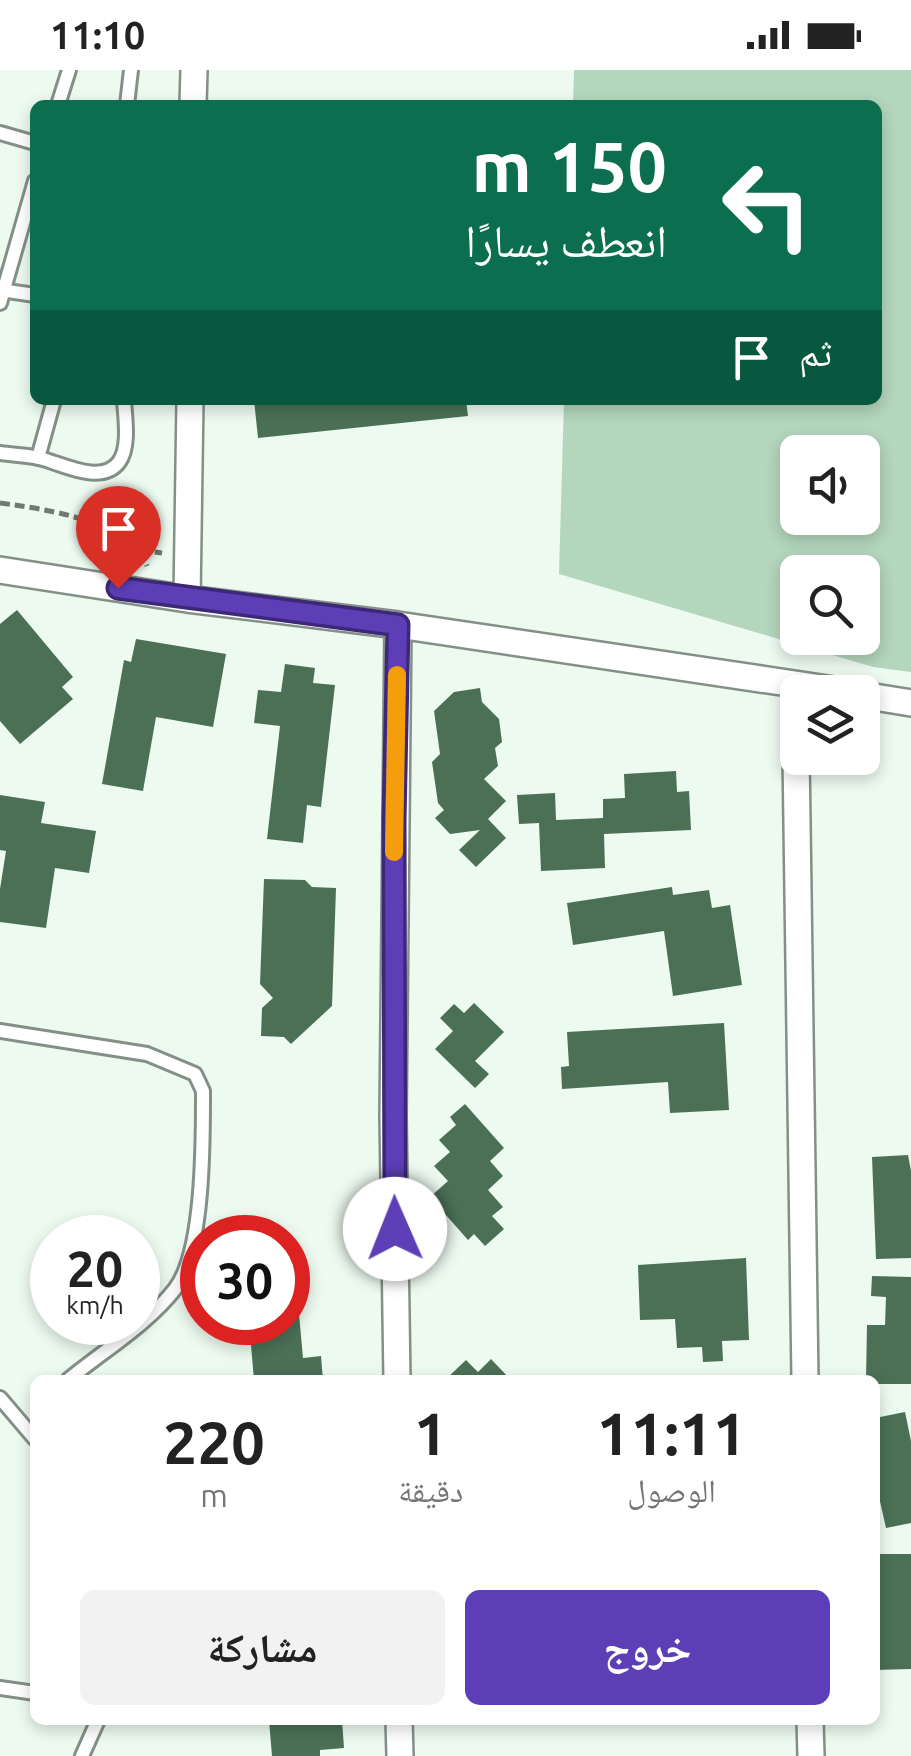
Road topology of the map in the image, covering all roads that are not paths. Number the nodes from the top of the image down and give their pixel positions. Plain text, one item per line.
1 (70, 70) edge
2 (131, 70) edge
3 (194, 70) edge
4 (60, 100) edge
5 (128, 100) edge
6 (194, 100) edge
7 (0, 133) edge
8 (30, 142) edge
9 (30, 198) edge
10 (1, 294) edge
11 (30, 294) edge
12 (53, 405) edge
13 (124, 405) edge
14 (190, 405) edge
15 (0, 453) edge
16 (38, 458) junction
17 (0, 570) edge
18 (187, 600) junction
19 (398, 625) junction
20 (780, 682) edge
21 (880, 698) edge
22 (911, 702) edge
23 (795, 775) edge
24 (0, 1031) edge
25 (74, 1375) edge
26 (397, 1375) edge
27 (805, 1375) edge
28 (0, 1398) edge
29 (30, 1412) edge
30 (21, 1420) junction
31 (30, 1432) edge
32 (0, 1688) edge
33 (30, 1692) edge
34 (96, 1725) edge
35 (399, 1725) edge
36 (810, 1725) edge
37 (82, 1756) edge
38 (400, 1756) edge
39 (811, 1756) edge

1 - 4 lane
2 - 5 lane
3 - 6 street
7 - 8 lane
9 - 10 lane
10 - 11 lane
12 - 16 lane
13 - 16 lane
14 - 18 street
15 - 16 lane
17 - 18 street
18 - 19 street
19 - 20 street
19 - 26 street
21 - 22 street
23 - 27 street
24 - 25 lane
28 - 30 lane
29 - 30 lane
30 - 31 lane
32 - 33 lane
34 - 37 lane
35 - 38 street
36 - 39 street

